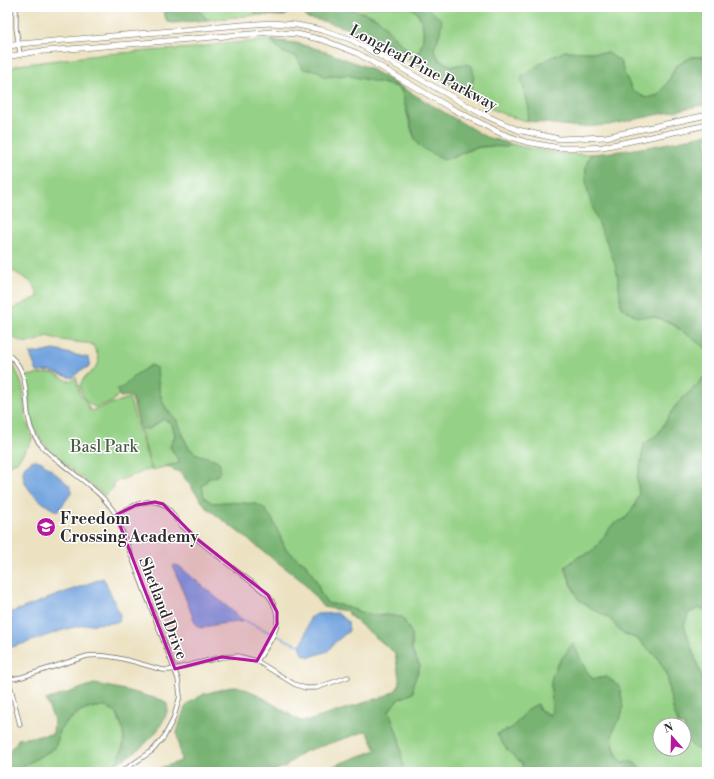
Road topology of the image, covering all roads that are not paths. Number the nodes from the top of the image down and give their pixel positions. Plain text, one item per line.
1 (16, 7) edge
2 (314, 28) junction
3 (313, 37) junction
4 (19, 44) junction
5 (7, 47) edge
6 (20, 54) junction
7 (7, 57) edge
8 (707, 115) edge
9 (707, 125) edge
10 (7, 353) edge
11 (116, 515) junction
12 (257, 661) junction
13 (175, 669) junction
14 (348, 677) dead end
15 (8, 680) edge
16 (20, 725) dead end
17 (122, 772) edge

1 - 4 street
2 - 3 main road
2 - 4 main road, Longleaf Pine Parkway
2 - 8 main road, Longleaf Pine Parkway
3 - 6 main road, Longleaf Pine Parkway
3 - 9 main road, Longleaf Pine Parkway
4 - 5 main road, Longleaf Pine Parkway
4 - 6 street
6 - 7 main road, Longleaf Pine Parkway
10 - 11 street, Shetland Drive
11 - 12 street
11 - 13 street, Shetland Drive
12 - 13 street
12 - 14 street
13 - 15 street
13 - 17 street, Shetland Drive
15 - 16 street

